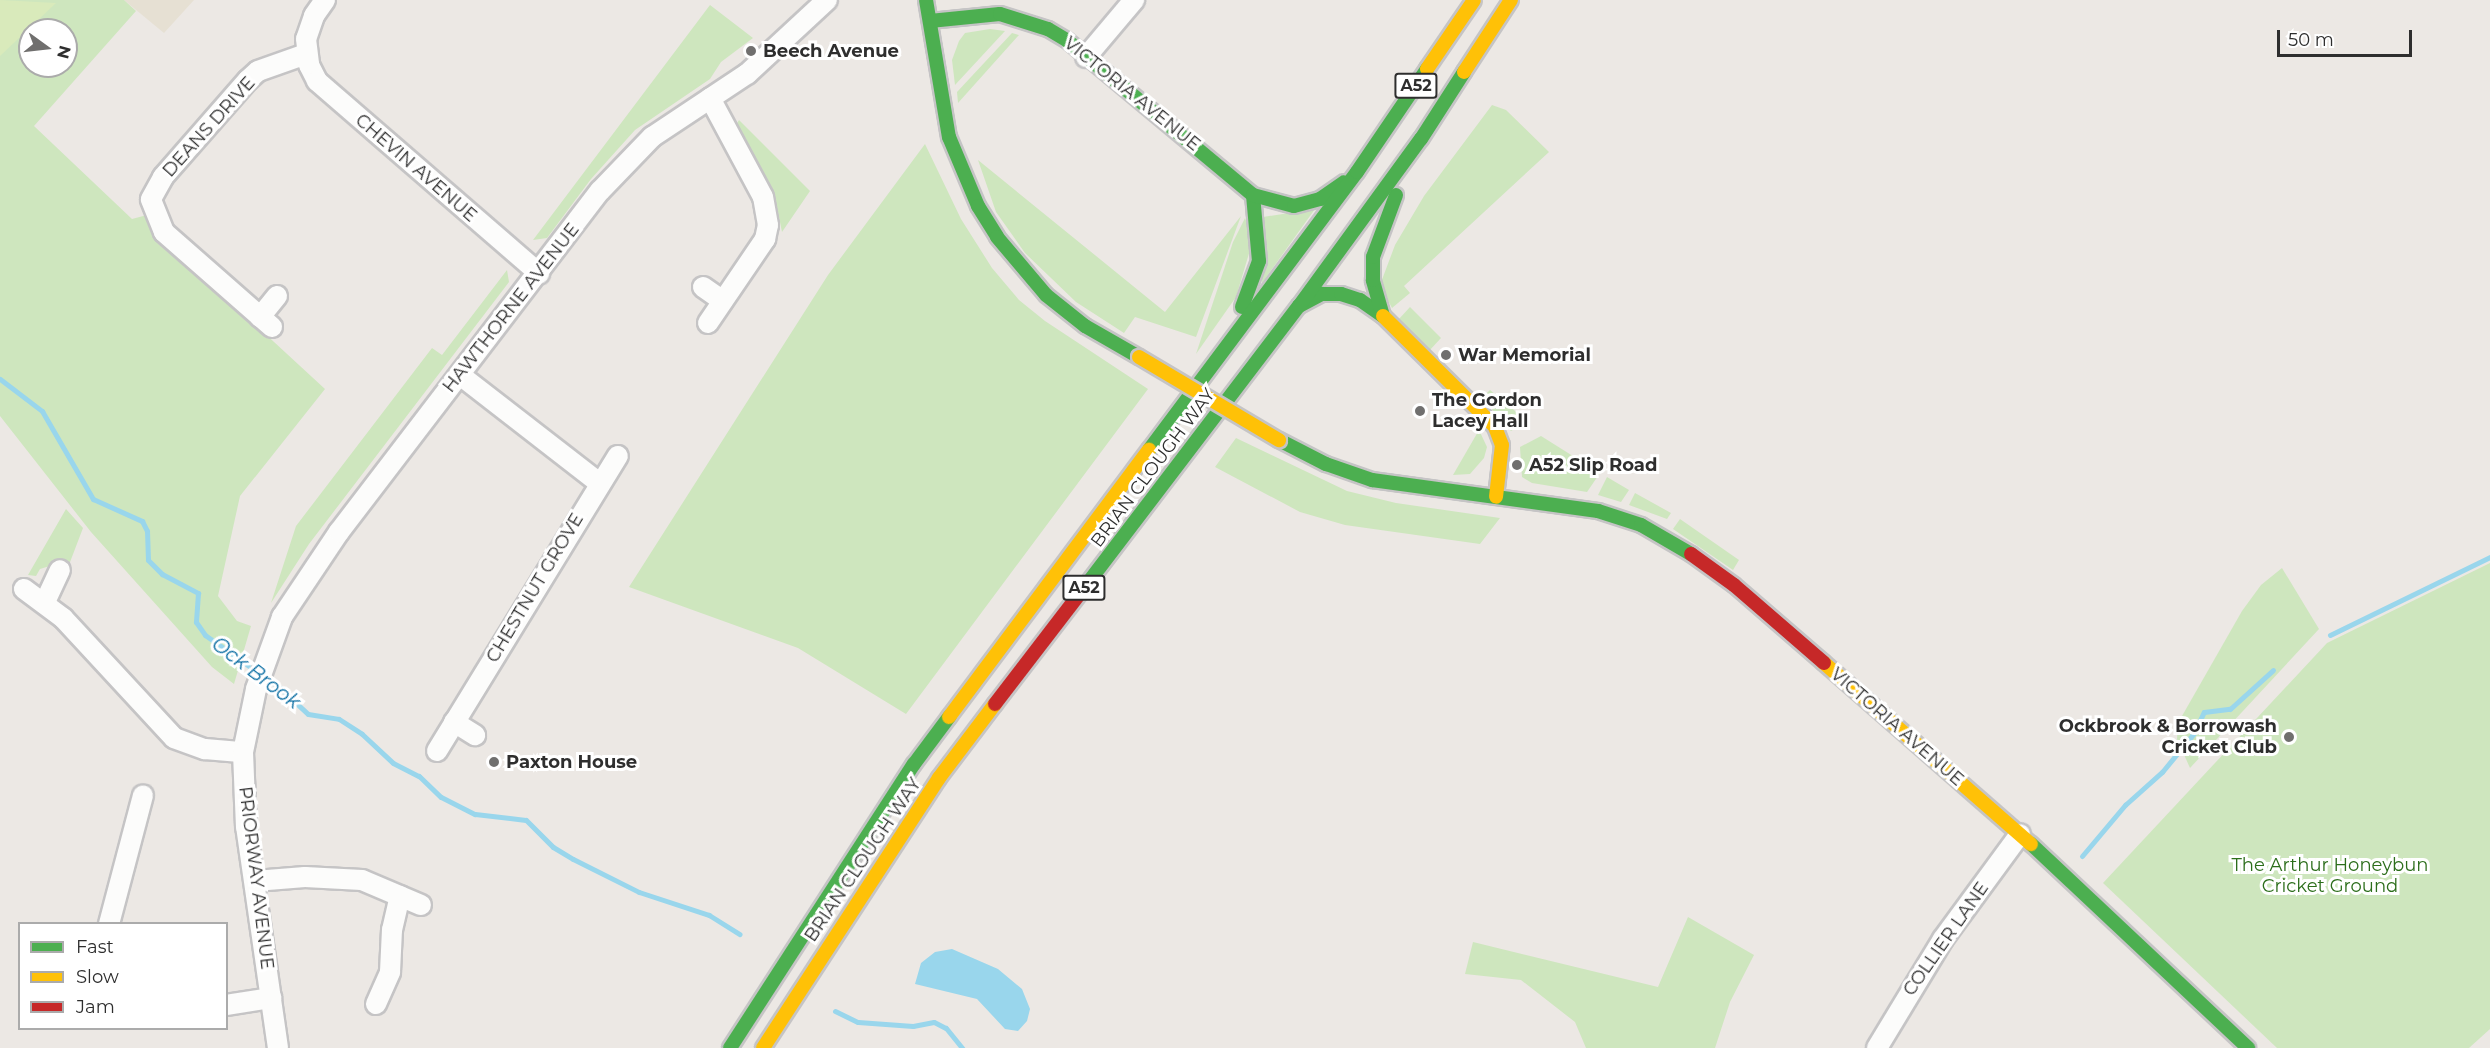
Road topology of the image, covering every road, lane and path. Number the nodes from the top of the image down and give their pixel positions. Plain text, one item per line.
1 (325, 0) edge
2 (827, 0) edge
3 (926, 0) edge
4 (1134, 0) edge
5 (1474, 0) edge
6 (1511, 0) edge
7 (1000, 7) edge
8 (930, 21) junction
9 (306, 54) junction
10 (1086, 57) junction
11 (710, 98) junction
12 (1421, 139) junction
13 (1357, 172) junction
14 (1253, 195) junction
15 (539, 273) junction
16 (703, 287) dead end
17 (277, 296) dead end
18 (723, 300) junction
19 (1299, 306) junction
20 (1383, 316) junction
21 (708, 323) dead end
22 (1221, 352) junction
23 (460, 375) junction
24 (618, 456) dead end
25 (599, 483) junction
26 (1496, 497) junction
27 (60, 570) dead end
28 (24, 589) dead end
29 (45, 602) junction
30 (261, 675) joint
31 (454, 722) junction
32 (475, 735) dead end
33 (437, 751) dead end
34 (243, 752) junction
35 (143, 795) dead end
36 (2020, 834) junction
37 (255, 881) junction
38 (400, 896) junction
39 (421, 904) dead end
40 (110, 922) edge
41 (271, 998) junction
42 (376, 1004) dead end
43 (228, 1005) edge
44 (278, 1048) edge
45 (730, 1048) edge
46 (763, 1048) edge
47 (1877, 1048) edge
48 (2248, 1048) edge

1 - 9 street
2 - 11 street, HAWTHORNE AVENUE
3 - 8 main road, VICTORIA AVENUE
4 - 10 street
5 - 13 main road, BRIAN CLOUGH WAY / A52
6 - 12 main road, BRIAN CLOUGH WAY / A52
7 - 8 main road, VICTORIA AVENUE
7 - 10 main road, VICTORIA AVENUE
8 - 26 main road, VICTORIA AVENUE, bridge
9 - 15 street, CHEVIN AVENUE
9 - 17 street, DEANS DRIVE
10 - 14 main road, VICTORIA AVENUE
11 - 15 street, HAWTHORNE AVENUE
11 - 18 street
12 - 19 main road, BRIAN CLOUGH WAY / A52
12 - 20 main road
13 - 14 main road
13 - 22 main road, BRIAN CLOUGH WAY / A52
14 - 22 main road
15 - 23 street, HAWTHORNE AVENUE
16 - 18 street
18 - 21 street
19 - 20 main road
19 - 46 main road, BRIAN CLOUGH WAY / A52
20 - 26 main road
22 - 45 main road, BRIAN CLOUGH WAY / A52
23 - 25 street
23 - 30 street, HAWTHORNE AVENUE
24 - 25 street, CHESTNUT GROVE
25 - 31 street, CHESTNUT GROVE
26 - 36 main road, VICTORIA AVENUE
27 - 29 street
28 - 29 street
29 - 34 street
30 - 34 street, PRIORWAY AVENUE
31 - 32 street
31 - 33 street, CHESTNUT GROVE
34 - 37 street, PRIORWAY AVENUE
35 - 40 street
36 - 47 street, COLLIER LANE
36 - 48 main road, VICTORIA AVENUE
37 - 38 street
37 - 41 street, PRIORWAY AVENUE
38 - 39 street
38 - 42 street
41 - 43 street
41 - 44 street, PRIORWAY AVENUE

